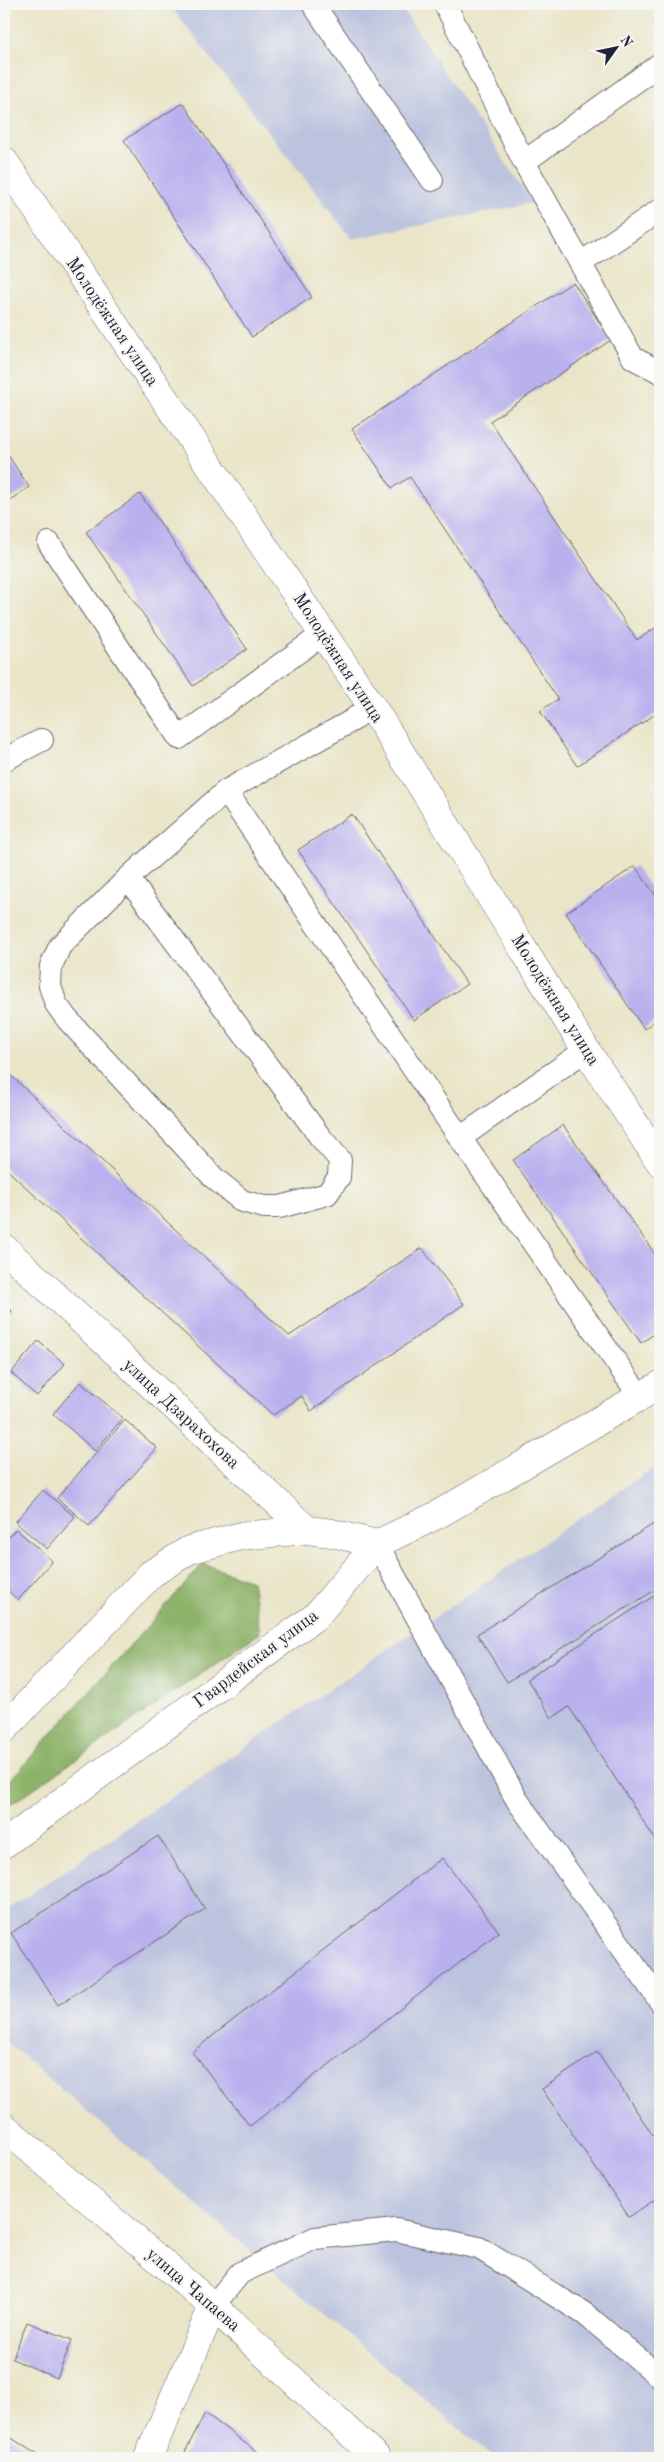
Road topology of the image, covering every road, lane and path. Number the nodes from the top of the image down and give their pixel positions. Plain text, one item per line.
1 (313, 4) edge
2 (445, 4) edge
3 (660, 64) edge
4 (4, 161) edge
5 (524, 162) junction
6 (432, 180) dead end
7 (660, 210) edge
8 (581, 263) junction
9 (660, 372) edge
10 (49, 543) dead end
11 (323, 634) junction
12 (370, 705) junction
13 (42, 740) dead end
14 (4, 760) edge
15 (226, 791) junction
16 (128, 878) junction
17 (586, 1050) junction
18 (460, 1138) junction
19 (660, 1162) edge
20 (4, 1248) edge
21 (651, 1391) edge
22 (307, 1530) junction
23 (377, 1544) junction
24 (4, 1728) edge
25 (4, 1844) edge
26 (660, 2001) edge
27 (4, 2127) edge
28 (213, 2306) junction
29 (660, 2377) edge
30 (148, 2458) edge
31 (376, 2458) edge

1 - 6 lane
2 - 5 lane
3 - 5 lane
4 - 11 street, Молодёжная улица
5 - 8 lane
7 - 8 lane
8 - 9 lane
10 - 11 lane
11 - 12 street, Молодёжная улица
12 - 15 lane
12 - 17 street, Молодёжная улица
13 - 14 lane
15 - 16 lane
15 - 18 lane
16 - 16 lane
17 - 18 lane
17 - 19 street, Молодёжная улица
18 - 21 lane
20 - 22 street, улица Дзарахохова
21 - 23 street, Гвардейская улица
22 - 23 street
22 - 24 street
23 - 25 street, Гвардейская улица
23 - 26 lane
27 - 28 street, улица Чапаева
28 - 29 lane
28 - 30 street
28 - 31 street, улица Чапаева

